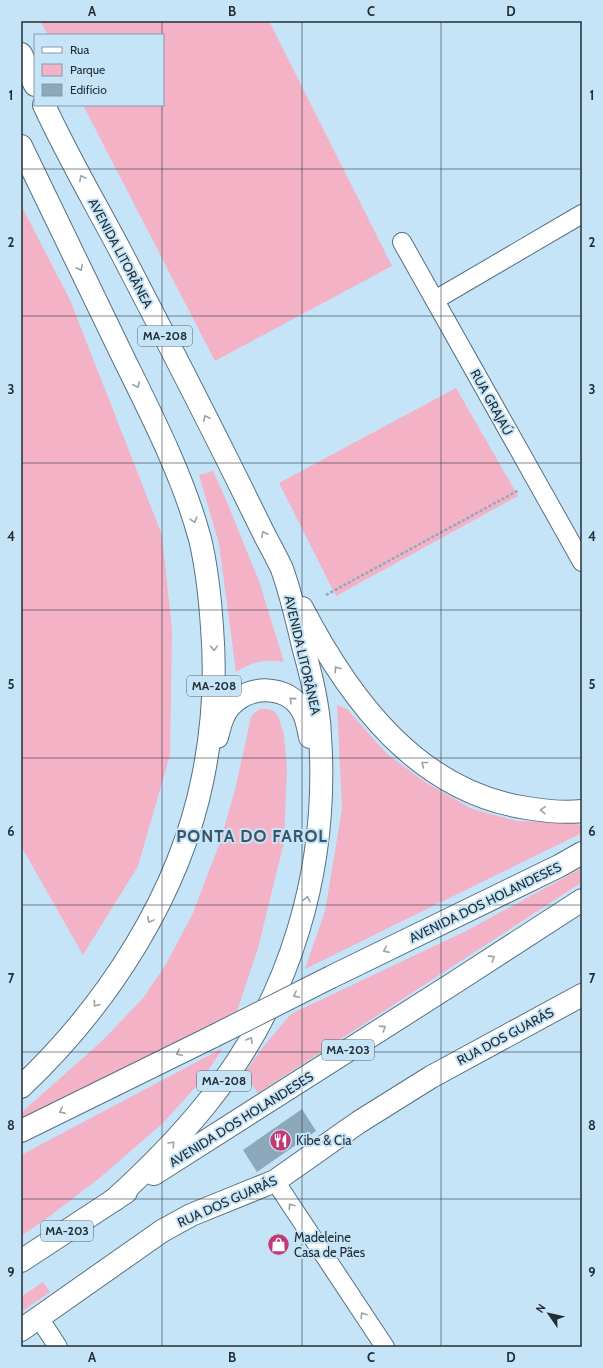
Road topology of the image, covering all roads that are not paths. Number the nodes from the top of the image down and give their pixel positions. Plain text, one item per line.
1 (21, 54) edge
2 (34, 83) edge
3 (45, 106) edge
4 (21, 146) edge
5 (582, 214) edge
6 (402, 242) dead end
7 (435, 300) junction
8 (582, 562) edge
9 (282, 569) junction
10 (321, 788) junction
11 (582, 811) edge
12 (582, 853) edge
13 (167, 885) junction
14 (582, 900) edge
15 (582, 995) edge
16 (21, 1087) edge
17 (21, 1131) edge
18 (275, 1181) junction
19 (114, 1200) junction
20 (21, 1261) edge
21 (39, 1318) junction
22 (21, 1330) edge
23 (58, 1347) edge
24 (385, 1347) edge

1 - 2 main road
9 -> 3 main road, AVENIDA LITORÂNEA / MA-208
4 -> 13 main road, MA-208
5 - 7 street
6 - 7 street, RUA GRAJAÚ
7 - 8 street, RUA GRAJAÚ
9 - 10 main road, AVENIDA LITORÂNEA / MA-208
11 -> 9 main road
10 -> 13 main road
19 -> 10 main road, AVENIDA LITORÂNEA / MA-208
12 -> 17 main road, AVENIDA DOS HOLANDESES, bridge
13 -> 16 main road, MA-208
19 -> 14 main road, AVENIDA DOS HOLANDESES / MA-203
15 - 18 main road, RUA DOS GUARÁS
18 - 21 main road, RUA DOS GUARÁS
24 -> 18 street
19 - 20 main road, AVENIDA DOS HOLANDESES / MA-203
21 - 22 main road, RUA DOS GUARÁS
21 - 23 street

